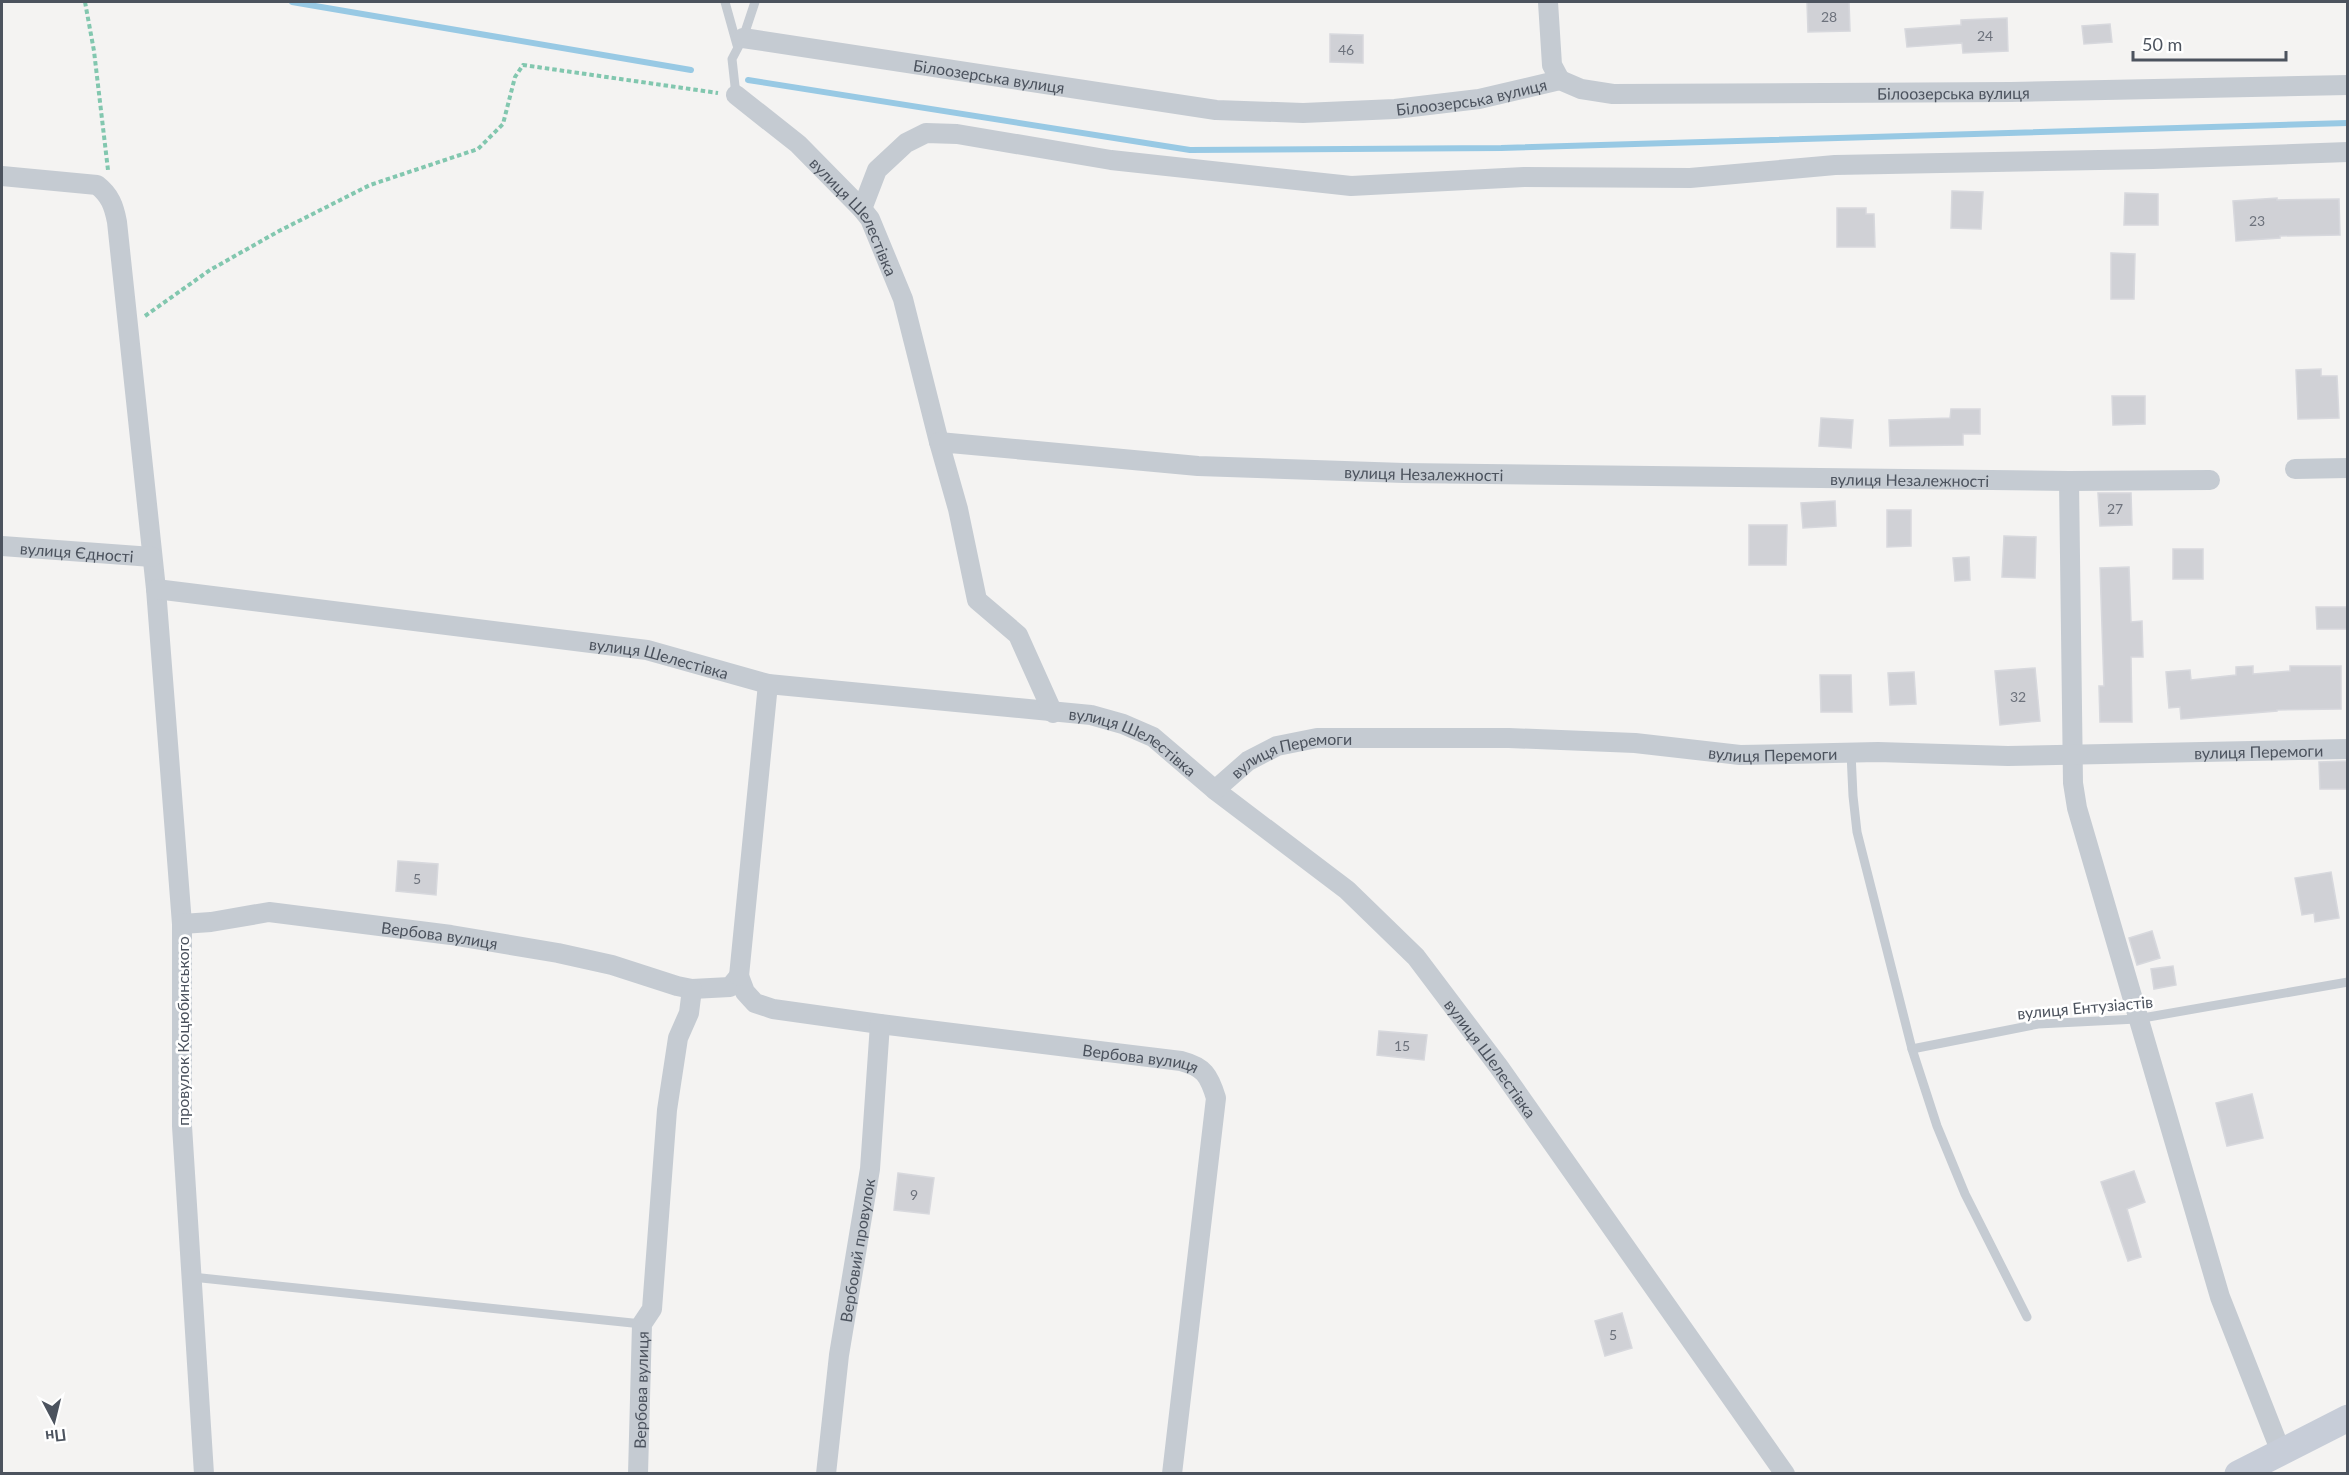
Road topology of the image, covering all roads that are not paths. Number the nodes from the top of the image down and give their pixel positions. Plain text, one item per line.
1 (725, 2) edge
2 (755, 2) edge
3 (1548, 2) edge
4 (740, 43) junction
5 (1560, 80) junction
6 (2348, 85) edge
7 (736, 95) joint
8 (2348, 152) edge
9 (2, 176) edge
10 (862, 209) junction
11 (939, 442) junction
12 (2348, 468) edge
13 (2295, 470) dead end
14 (2210, 480) dead end
15 (2069, 481) junction
16 (2, 546) edge
17 (152, 556) junction
18 (156, 589) junction
19 (768, 684) junction
20 (1053, 713) junction
21 (2348, 749) edge
22 (1851, 753) junction
23 (2073, 754) junction
24 (1215, 790) junction
25 (182, 924) junction
26 (739, 976) junction
27 (2348, 982) edge
28 (692, 989) junction
29 (2137, 1019) junction
30 (880, 1024) junction
31 (1912, 1049) junction
32 (192, 1277) junction
33 (2027, 1317) dead end
34 (642, 1324) junction
35 (2348, 1418) edge
36 (2281, 1452) junction
37 (204, 1473) edge
38 (638, 1473) edge
39 (826, 1473) edge
40 (1172, 1473) edge
41 (1785, 1473) edge
42 (2238, 1473) edge

1 - 4 lane
2 - 4 lane
3 - 5 street
4 - 5 street, Білоозерська вулиця
4 - 7 lane
5 - 6 street, Білоозерська вулиця
7 - 10 street, вулиця Шелестівка
8 - 10 street
9 - 17 street, провулок Коцюбинського
10 - 11 street, вулиця Шелестівка
11 - 15 street, вулиця Незалежності
11 - 20 street
12 - 13 street
14 - 15 street, вулиця Незалежності
15 - 23 street
16 - 17 street, вулиця Єдності
17 - 18 street, провулок Коцюбинського
18 - 19 street, вулиця Шелестівка
18 - 25 street, провулок Коцюбинського
19 - 20 street, вулиця Шелестівка
19 - 26 street
20 - 24 street, вулиця Шелестівка
21 - 23 street, вулиця Перемоги
22 - 23 street, вулиця Перемоги
22 - 24 street, вулиця Перемоги
22 - 31 lane
23 - 29 street
24 - 41 street, вулиця Шелестівка
25 - 28 street, Вербова вулиця
25 - 32 street, провулок Коцюбинського
26 - 28 street, Вербова вулиця
26 - 30 street, Вербова вулиця
27 - 29 lane, вулиця Ентузіастів
28 - 34 street, Вербова вулиця
29 - 31 lane, вулиця Ентузіастів
29 - 36 street
30 - 39 street, Вербовий провулок
30 - 40 street, Вербова вулиця
31 - 33 lane
32 - 34 lane
32 - 37 street, провулок Коцюбинського
34 - 38 street, Вербова вулиця
35 - 36 street
36 - 42 street

